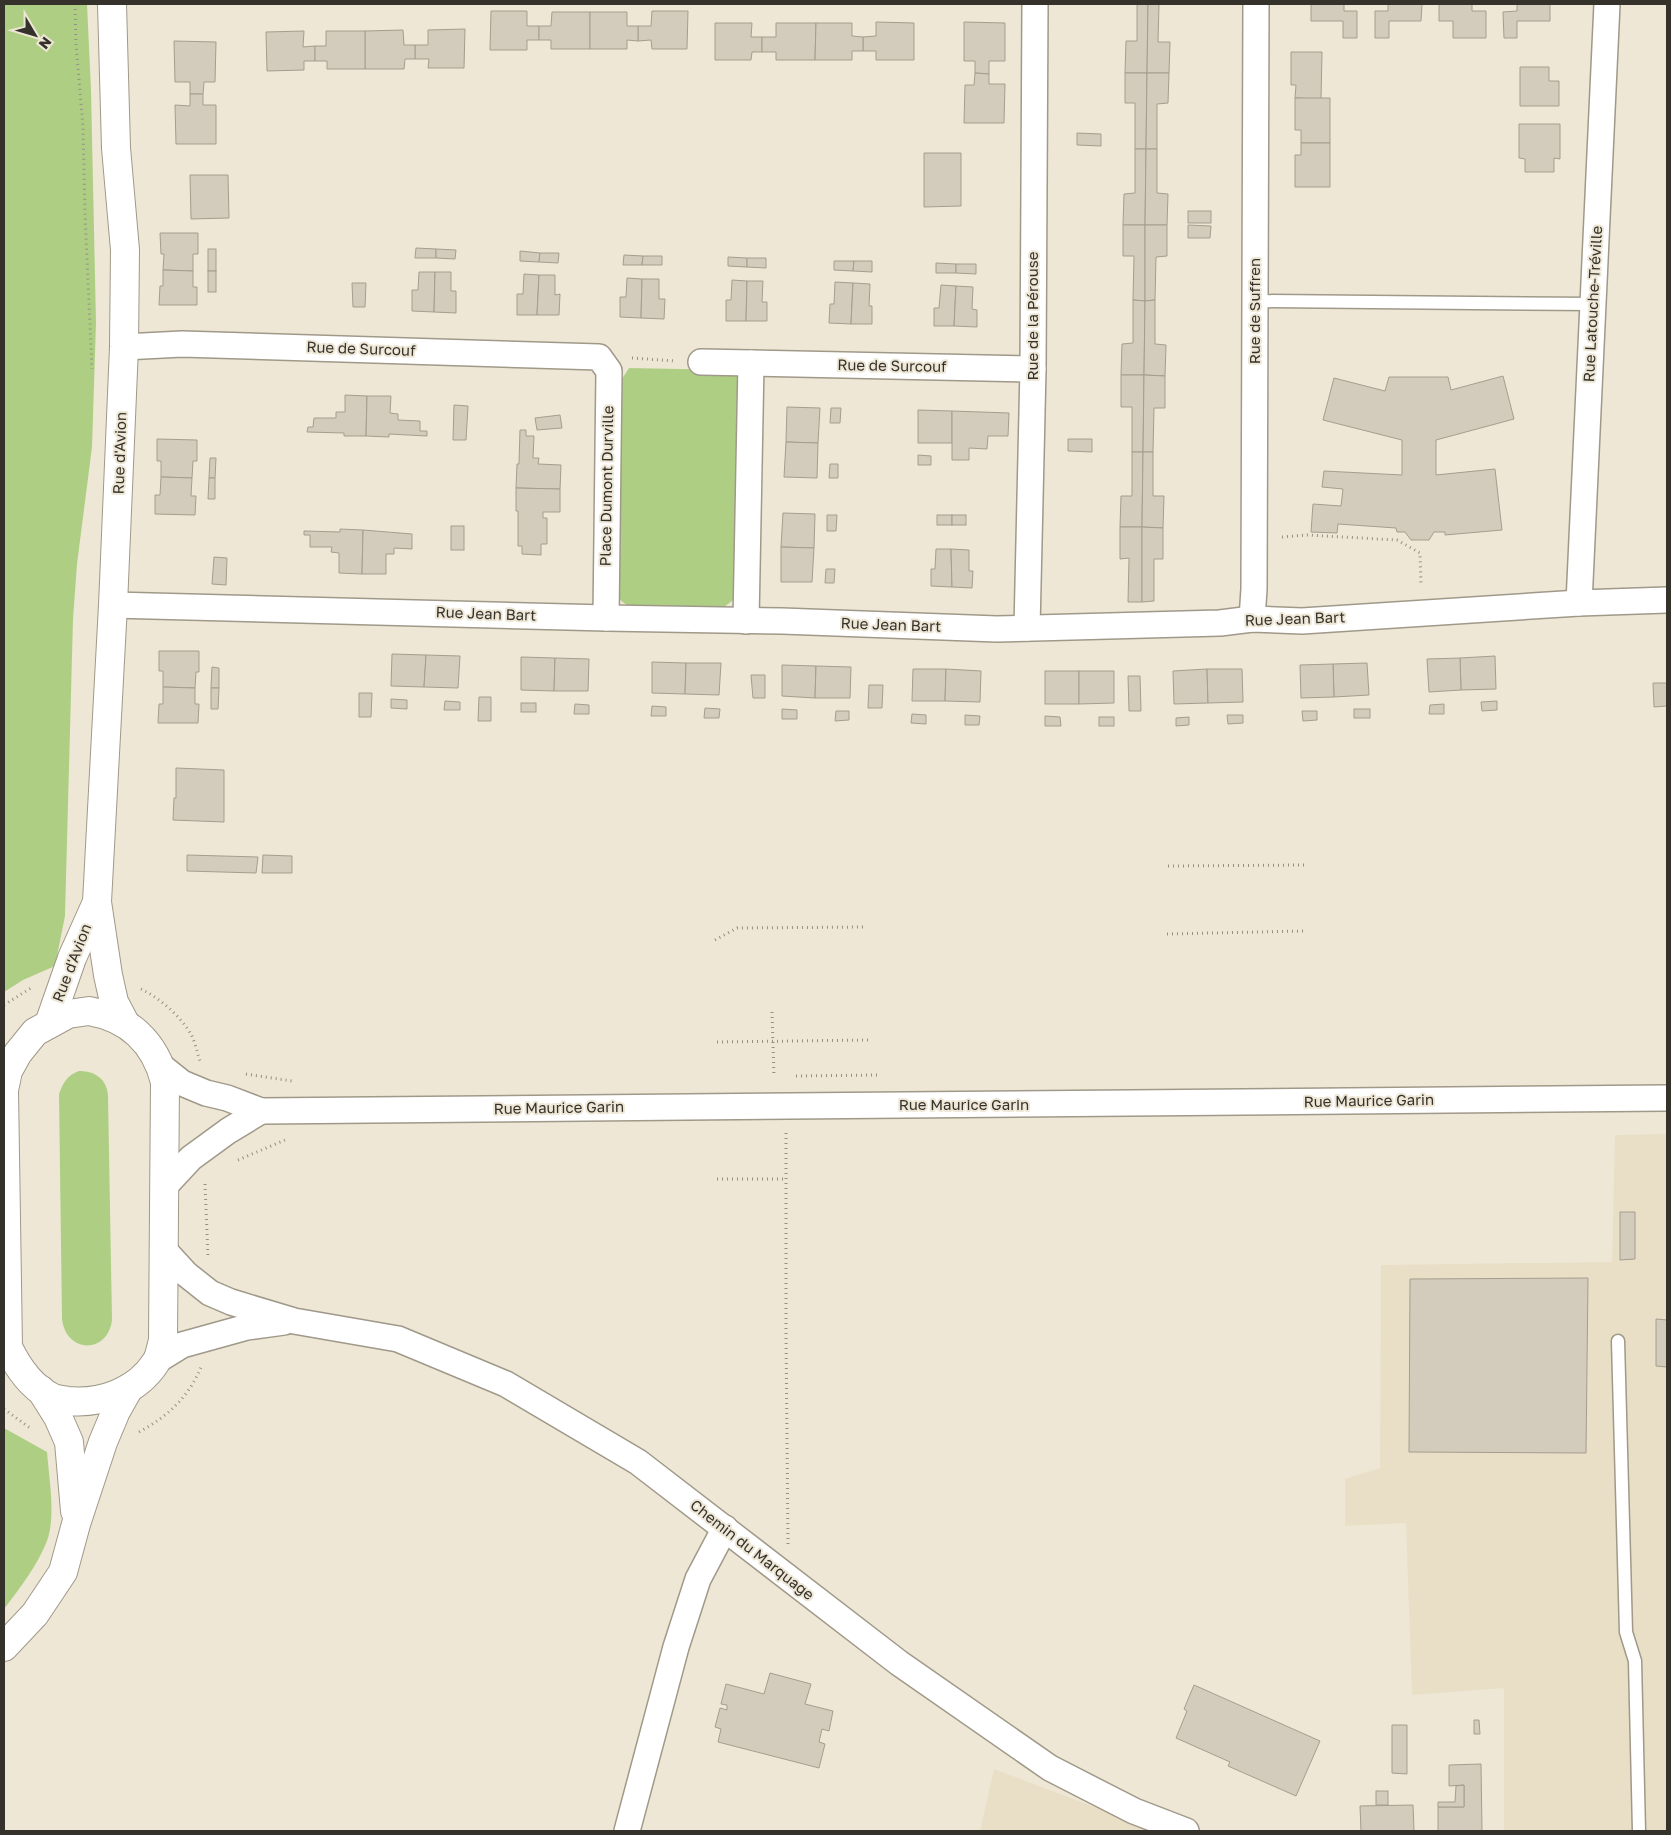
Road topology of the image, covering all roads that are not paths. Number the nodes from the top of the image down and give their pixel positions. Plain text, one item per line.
1 (112, 4) edge
2 (1035, 4) edge
3 (1256, 4) edge
4 (1607, 4) edge
5 (1256, 301) junction
6 (1593, 304) junction
7 (124, 347) junction
8 (598, 357) joint
9 (701, 362) road end
10 (751, 363) junction
11 (1033, 368) junction
12 (1667, 600) edge
13 (1579, 603) junction
14 (113, 605) junction
15 (606, 618) junction
16 (1252, 619) junction
17 (746, 621) junction
18 (1027, 628) junction
19 (97, 902) junction
20 (125, 1023) junction
21 (49, 1024) junction
22 (162, 1068) junction
23 (6, 1072) edge
24 (1667, 1098) edge
25 (261, 1111) junction
26 (5, 1173) edge
27 (164, 1187) junction
28 (164, 1250) junction
29 (6, 1259) edge
30 (294, 1321) junction
31 (1618, 1341) dead end
32 (10, 1360) edge
33 (156, 1361) junction
34 (129, 1388) junction
35 (41, 1390) junction
36 (76, 1524) junction
37 (725, 1528) junction
38 (4, 1647) edge
39 (627, 1831) edge
40 (1186, 1831) edge
41 (1639, 1831) edge

1 - 7 street, Rue d'Avion
2 - 11 street, Rue de la Pérouse
3 - 5 street, Rue de Suffren
4 - 6 street, Rue Latouche-Tréville
5 - 6 lane
5 - 16 street, Rue de Suffren
6 - 13 street, Rue Latouche-Tréville
7 - 8 street, Rue de Surcouf
7 - 14 street, Rue d'Avion
8 - 15 street, Place Dumont Durville
9 - 10 street, Rue de Surcouf
10 - 11 street, Rue de Surcouf
10 - 17 street
11 - 18 street, Rue de la Pérouse
12 - 13 street, Rue Jean Bart
13 - 16 street, Rue Jean Bart
14 - 15 street, Rue Jean Bart
14 - 19 street, Rue d'Avion
15 - 17 street, Rue Jean Bart
16 - 18 street, Rue Jean Bart
17 - 18 street, Rue Jean Bart
19 - 20 street, Rue d'Avion
19 - 21 street, Rue d'Avion
20 - 21 street
20 - 22 street
21 - 23 street
22 - 25 street, Rue Maurice Garin
22 - 27 street
23 - 26 street
24 - 25 street, Rue Maurice Garin
25 - 27 street
26 - 29 street
27 - 28 street
28 - 30 street, Chemin du Marquage
28 - 33 street
29 - 32 street
30 - 33 street, Chemin du Marquage
30 - 37 street, Chemin du Marquage
31 - 41 lane
32 - 35 street
33 - 34 street
34 - 35 street
34 - 36 street
35 - 36 street
36 - 38 street
37 - 39 street
37 - 40 street, Chemin du Marquage

